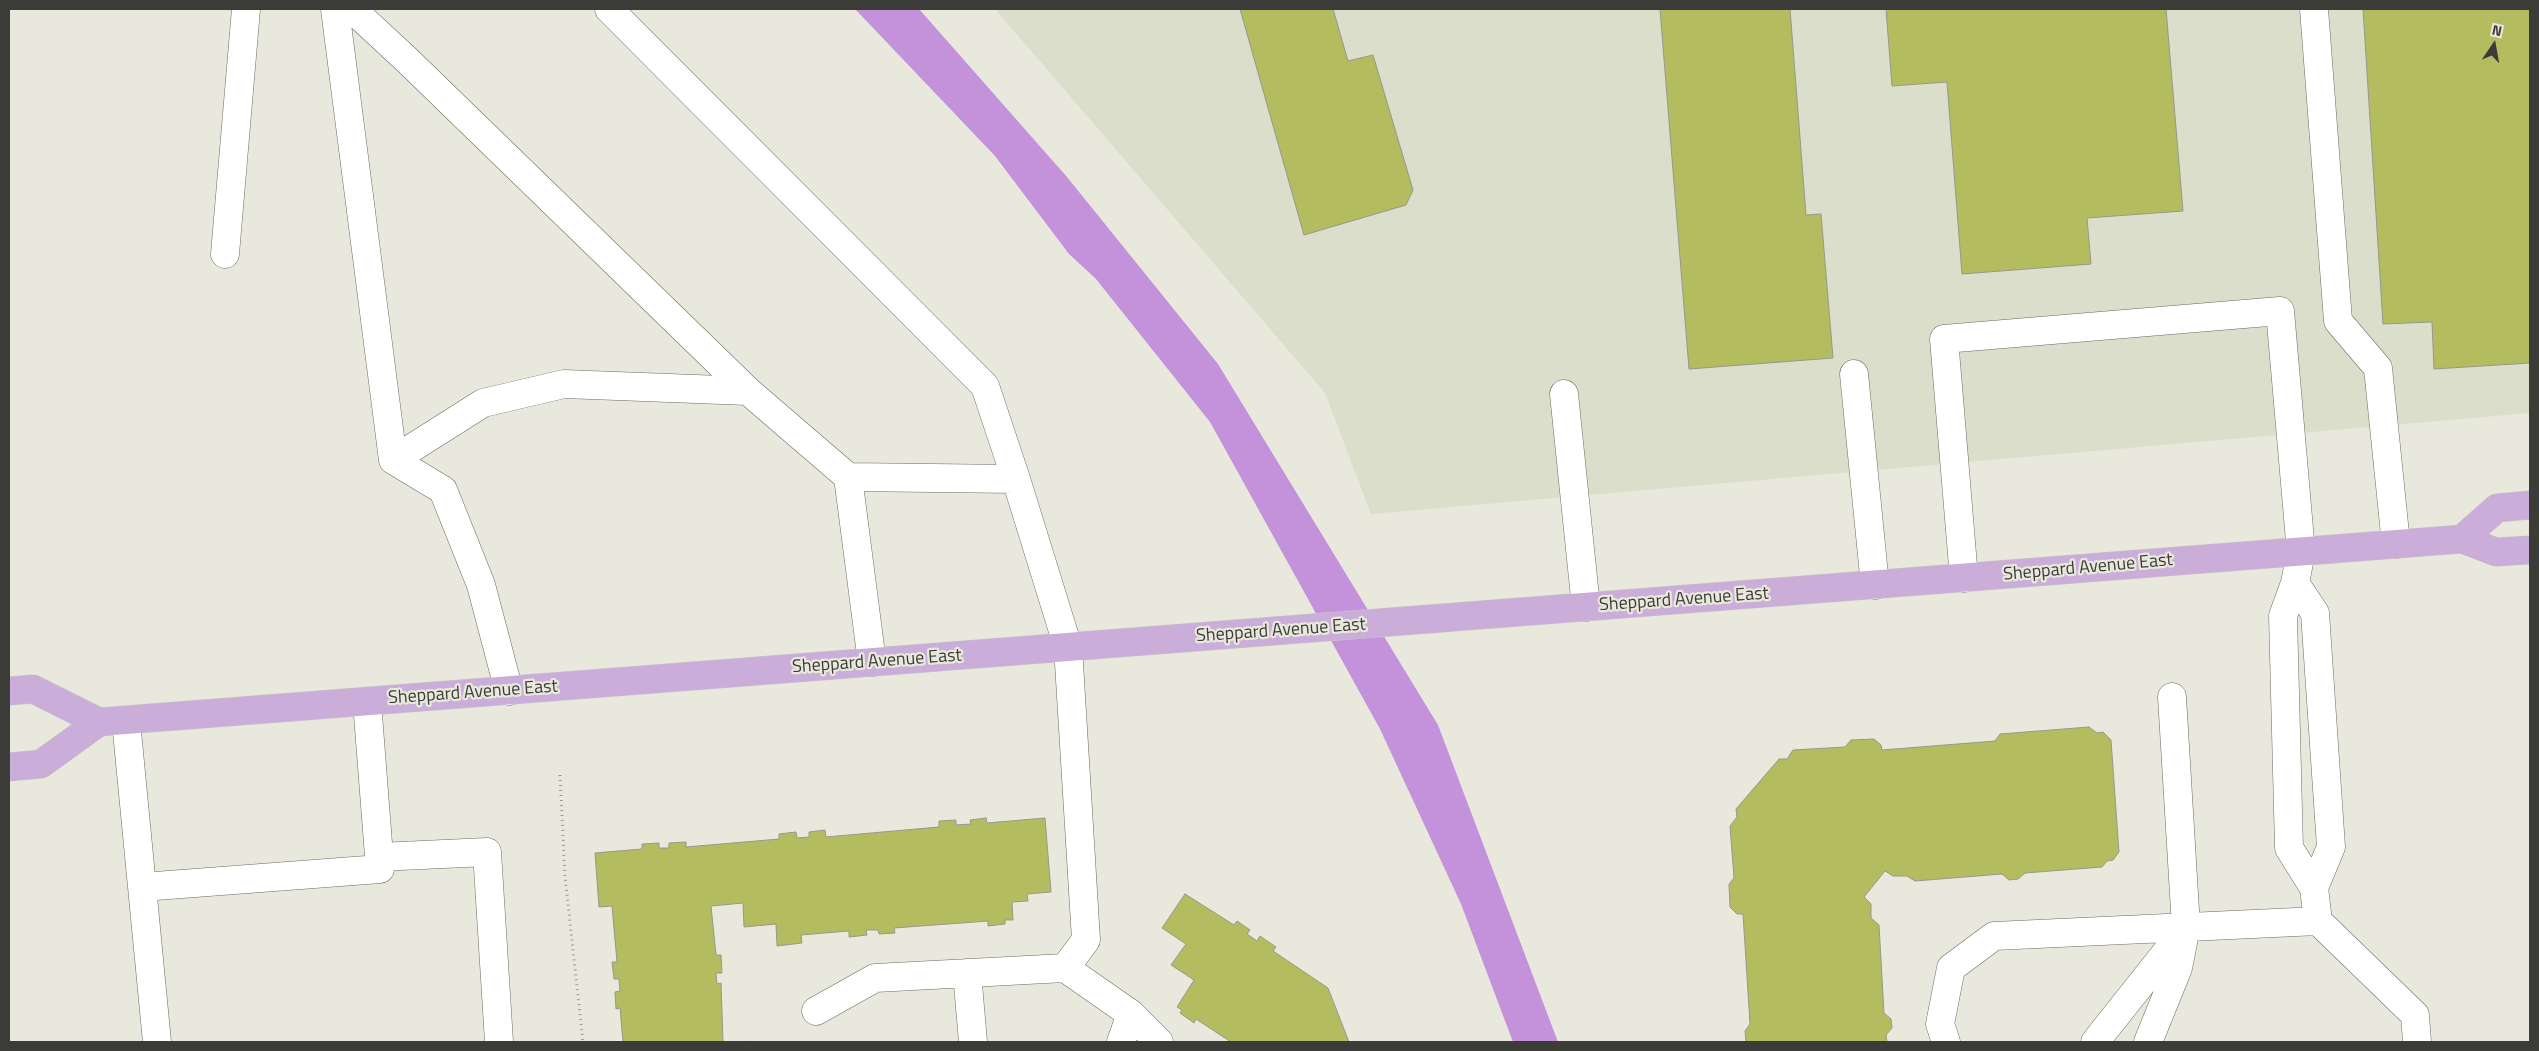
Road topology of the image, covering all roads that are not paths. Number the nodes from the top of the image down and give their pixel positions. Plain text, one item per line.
1 (246, 9) edge
2 (335, 9) edge
3 (352, 9) edge
4 (609, 9) edge
5 (2314, 9) edge
6 (225, 254) dead end
7 (1854, 374) dead end
8 (748, 391) junction
9 (1564, 394) dead end
10 (393, 460) junction
11 (848, 477) junction
12 (1016, 479) junction
13 (2530, 504) edge
14 (2462, 539) junction
15 (2396, 544) junction
16 (2530, 550) edge
17 (2301, 552) junction
18 (1964, 578) junction
19 (2295, 583) junction
20 (1875, 585) junction
21 (1586, 608) junction
22 (1068, 647) junction
23 (872, 662) junction
24 (9, 691) edge
25 (508, 691) junction
26 (2172, 697) dead end
27 (368, 702) junction
28 (126, 721) junction
29 (99, 722) junction
30 (9, 767) edge
31 (379, 857) junction
32 (142, 887) junction
33 (2314, 888) junction
34 (2318, 921) junction
35 (2186, 927) junction
36 (1064, 968) junction
37 (967, 973) junction
38 (816, 1010) dead end
39 (1131, 1014) junction
40 (157, 1042) edge
41 (500, 1042) edge
42 (973, 1042) edge
43 (1121, 1042) edge
44 (1160, 1042) edge
45 (1946, 1042) edge
46 (2095, 1042) edge
47 (2148, 1042) edge
48 (2417, 1042) edge

1 - 6 lane
2 - 10 lane
3 - 8 lane
4 - 12 lane
5 - 15 lane
7 - 20 lane
8 - 10 lane
8 - 11 lane
9 - 21 lane
10 - 25 lane
11 - 12 lane
11 - 23 lane
12 - 22 lane
13 - 14 main road
14 - 15 main road, Sheppard Avenue East
14 - 16 main road, Sheppard Avenue East
15 - 17 main road, Sheppard Avenue East
17 - 18 main road, Sheppard Avenue East
17 - 18 lane
17 - 19 lane
18 - 20 main road, Sheppard Avenue East
19 - 33 lane
19 - 33 lane
20 - 21 main road, Sheppard Avenue East
21 - 22 main road, Sheppard Avenue East
22 - 23 main road, Sheppard Avenue East
22 - 36 lane
23 - 25 main road, Sheppard Avenue East
24 - 29 main road, Sheppard Avenue East
25 - 27 main road, Sheppard Avenue East
26 - 35 lane
27 - 28 main road, Sheppard Avenue East
27 - 31 lane
28 - 29 main road, Sheppard Avenue East
28 - 32 lane
29 - 30 main road
31 - 32 lane
31 - 41 lane
32 - 40 lane
33 - 34 lane
34 - 35 lane
34 - 48 lane
35 - 45 lane
35 - 46 lane
35 - 47 lane
36 - 37 lane
36 - 39 lane
37 - 38 lane
37 - 42 lane
39 - 43 lane
39 - 44 lane

